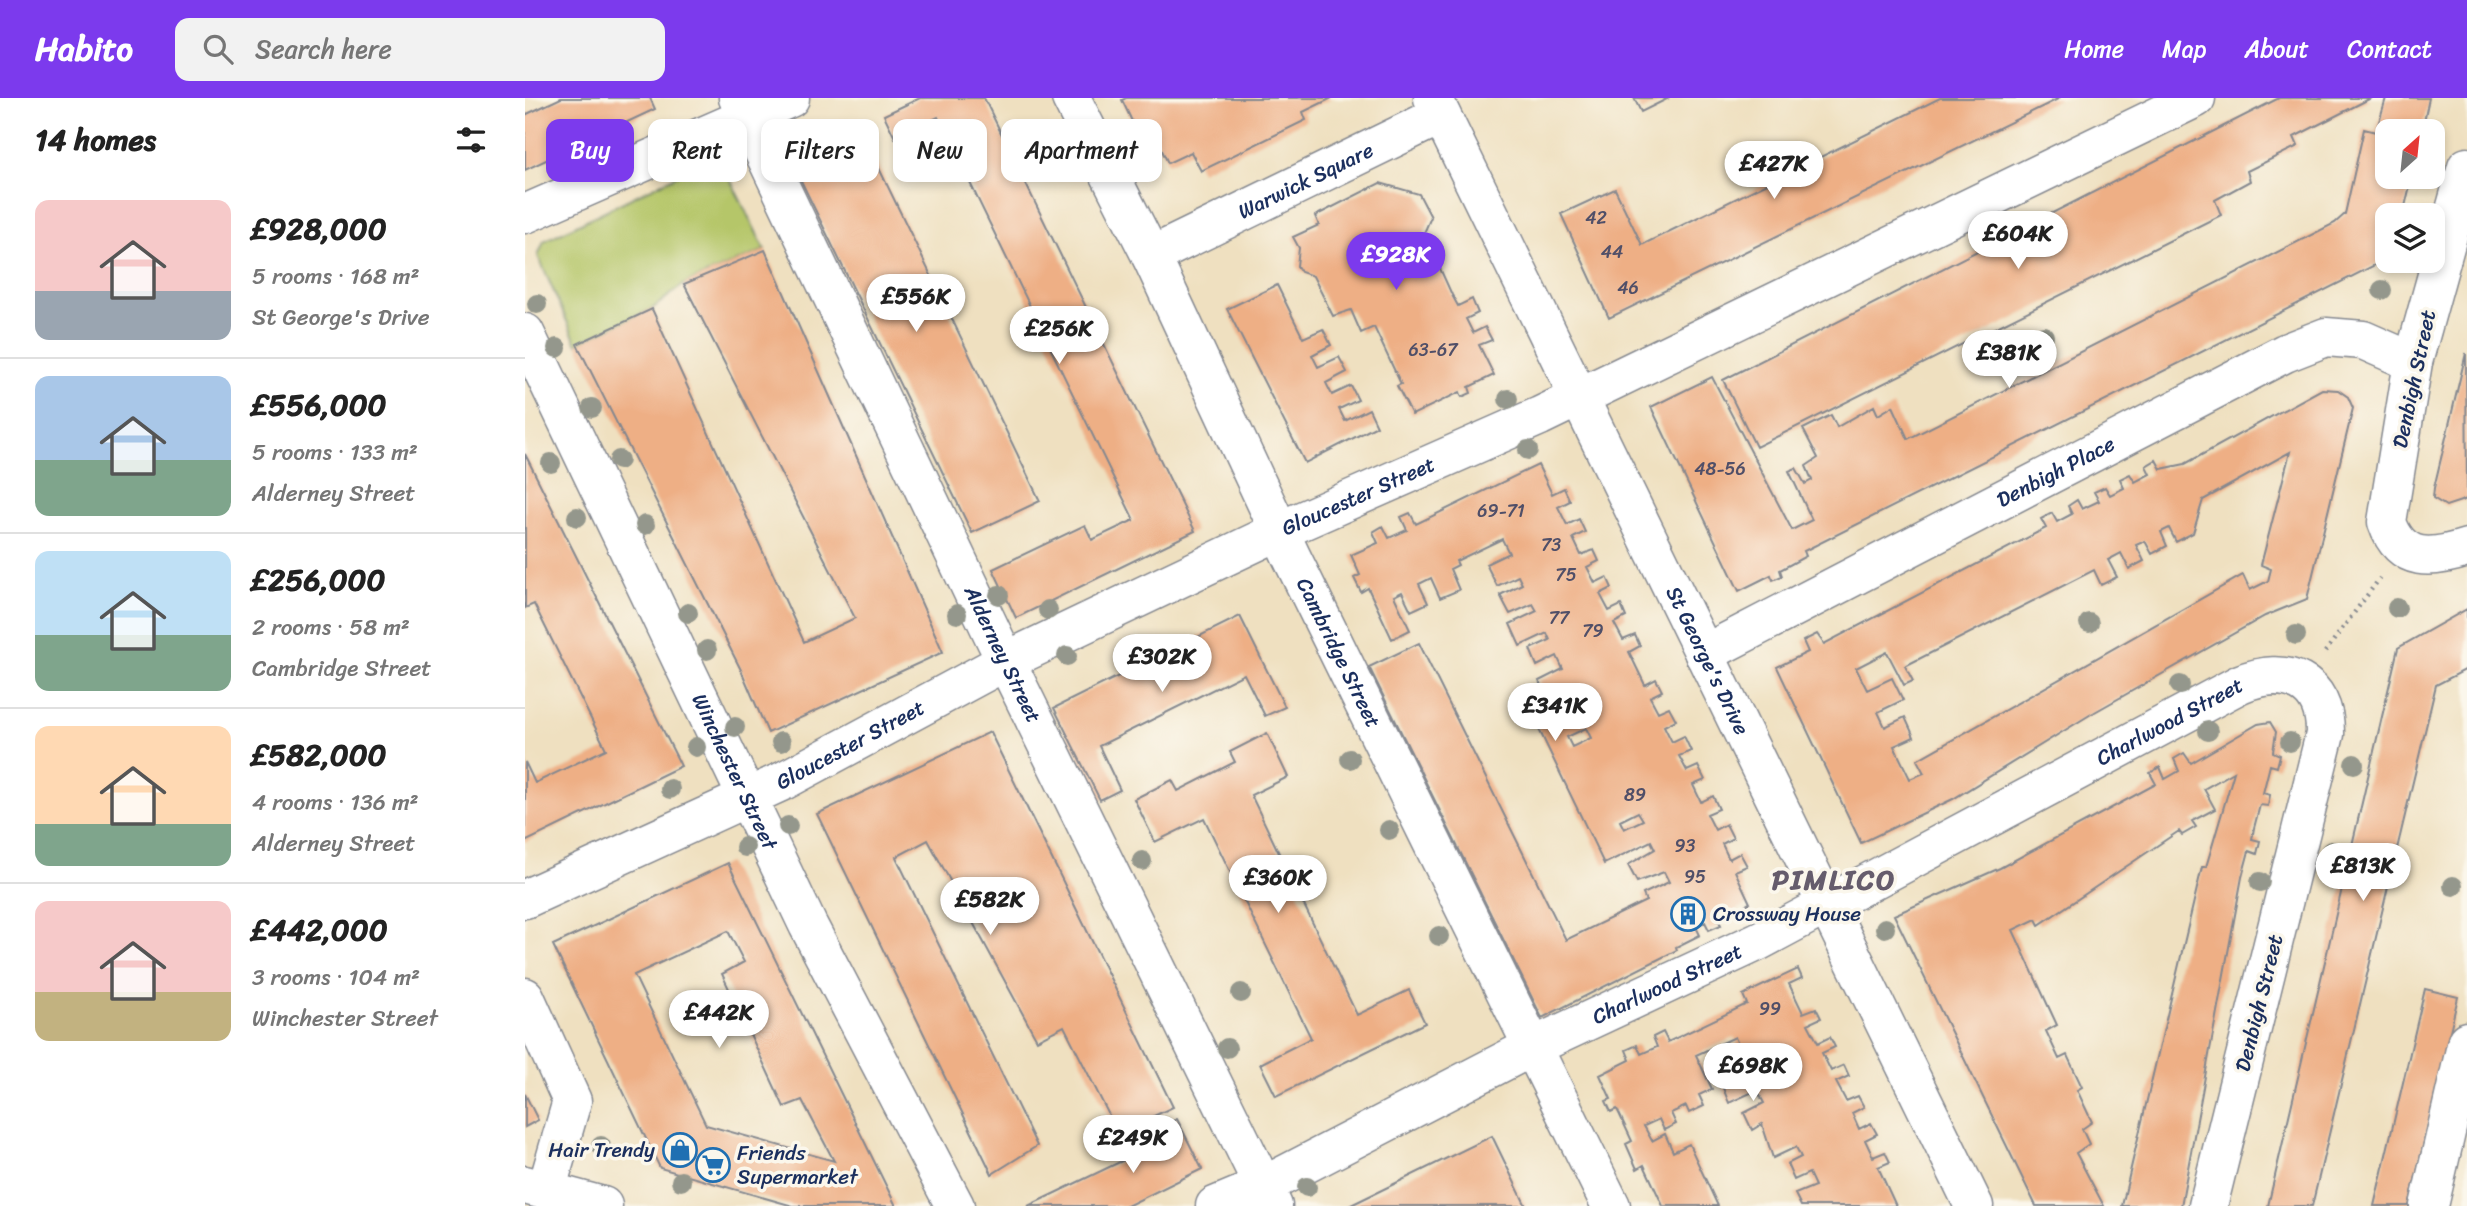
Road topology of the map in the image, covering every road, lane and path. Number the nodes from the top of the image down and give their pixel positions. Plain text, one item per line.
1 (790, 98) edge
2 (1071, 98) edge
3 (2196, 98) edge
4 (1437, 106) edge
5 (743, 108) edge
6 (2467, 167) edge
7 (525, 214) edge
8 (1151, 256) junction
9 (525, 333) edge
10 (2413, 362) junction
11 (1578, 396) junction
12 (1279, 531) junction
13 (2467, 548) edge
14 (2394, 559) junction
15 (1704, 654) junction
16 (1006, 661) junction
17 (2311, 671) junction
18 (747, 798) junction
19 (525, 899) edge
20 (1827, 906) junction
21 (525, 997) edge
22 (2467, 1041) edge
23 (1532, 1047) junction
24 (535, 1188) edge
25 (1268, 1196) edge
26 (603, 1206) edge
27 (955, 1206) edge
28 (1215, 1206) edge
29 (1611, 1206) edge
30 (1975, 1206) edge
31 (2208, 1206) edge
32 (2430, 1206) edge

1 - 5 street
2 - 8 street, Cambridge Street
3 - 11 street, Gloucester Street
4 - 8 street, Warwick Square
4 - 11 street, St George's Drive
5 - 7 street
5 - 16 street, Alderney Street
6 - 10 street, Denbigh Street
8 - 12 street, Cambridge Street
9 - 18 street, Winchester Street
10 - 14 street, Denbigh Street
10 - 15 street, Denbigh Place
11 - 12 street, Gloucester Street
11 - 15 street, St George's Drive
12 - 16 street, Gloucester Street
12 - 23 street, Cambridge Street
13 - 14 street
14 - 17 path
15 - 20 street, St George's Drive
16 - 18 street, Gloucester Street
16 - 25 street, Alderney Street
17 - 20 street, Charlwood Street
17 - 31 street, Denbigh Street
18 - 19 street, Gloucester Street
18 - 27 street, Winchester Street
20 - 23 street, Charlwood Street
20 - 30 street, St George's Drive
21 - 24 street
22 - 32 street
23 - 25 street, Charlwood Street
23 - 29 street, Cambridge Street
24 - 26 street
25 - 28 street, Charlwood Street

